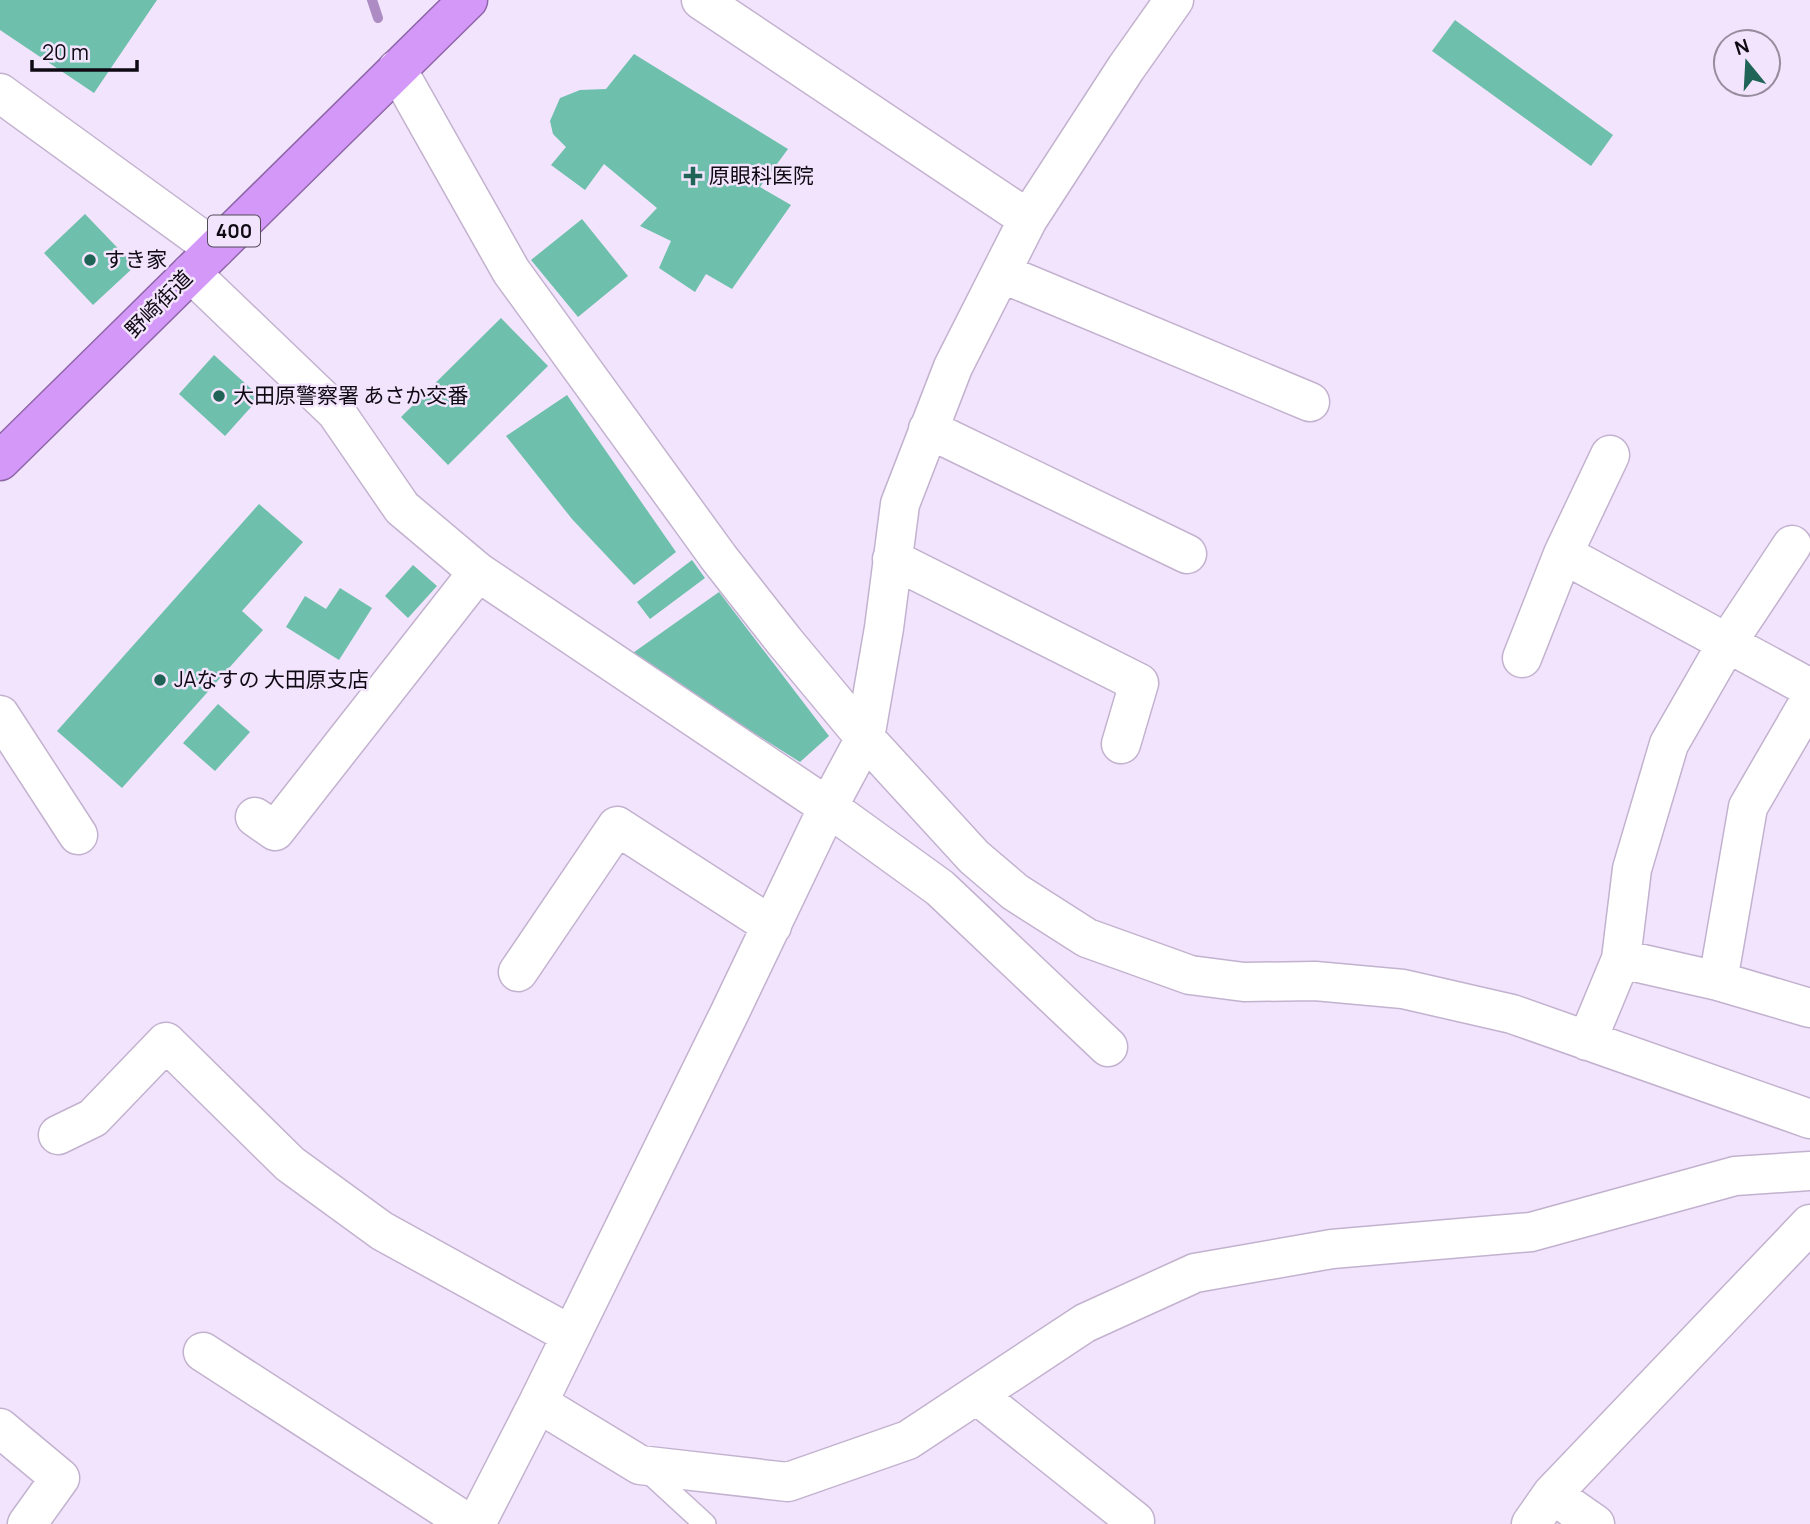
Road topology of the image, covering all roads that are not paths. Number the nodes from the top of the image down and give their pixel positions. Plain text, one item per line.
1 (468, 0) edge
2 (701, 0) edge
3 (1174, 0) edge
4 (397, 69) junction
5 (0, 93) edge
6 (1028, 219) junction
7 (203, 261) junction
8 (1001, 273) junction
9 (1310, 402) dead end
10 (928, 429) junction
11 (1610, 455) dead end
12 (0, 461) edge
13 (1792, 545) dead end
14 (1187, 554) dead end
15 (1563, 554) junction
16 (892, 559) junction
17 (478, 572) junction
18 (1727, 643) junction
19 (1522, 658) dead end
20 (1810, 688) edge
21 (1810, 700) edge
22 (0, 715) edge
23 (865, 738) junction
24 (1121, 744) dead end
25 (828, 807) junction
26 (255, 817) dead end
27 (78, 835) dead end
28 (772, 926) junction
29 (1621, 959) junction
30 (518, 972) dead end
31 (1718, 981) junction
32 (1810, 1008) edge
33 (1587, 1041) junction
34 (1108, 1047) dead end
35 (1810, 1119) edge
36 (58, 1135) dead end
37 (1810, 1171) edge
38 (1810, 1224) edge
39 (571, 1335) junction
40 (203, 1352) dead end
41 (977, 1395) junction
42 (538, 1403) junction
43 (0, 1428) edge
44 (640, 1465) junction
45 (1541, 1509) edge
46 (1135, 1521) dead end
47 (27, 1524) edge
48 (469, 1524) edge
49 (475, 1524) edge
50 (705, 1524) edge
51 (1595, 1524) edge

1 - 4 highway, 野崎街道 / 400
2 - 6 street
3 - 6 street
4 - 7 highway, 野崎街道 / 400
4 - 23 street
5 - 7 street
6 - 8 street
7 - 12 highway, 野崎街道 / 400
7 - 17 street
8 - 9 street
8 - 10 street
10 - 14 street
10 - 16 street
11 - 15 street
13 - 18 street
15 - 18 street
15 - 19 street
16 - 23 street
16 - 24 street
17 - 25 street
17 - 26 street
18 - 20 street
18 - 29 street
21 - 31 street
22 - 27 street
23 - 25 street
23 - 33 street
25 - 28 street
25 - 34 street
28 - 30 street
28 - 39 street
29 - 31 street
29 - 33 street
31 - 32 street
33 - 35 street
36 - 39 street
37 - 41 street
38 - 45 street
39 - 42 street
40 - 48 street
41 - 44 street
41 - 46 street
42 - 44 street
42 - 49 street
43 - 47 street
44 - 50 lane
45 - 51 street

